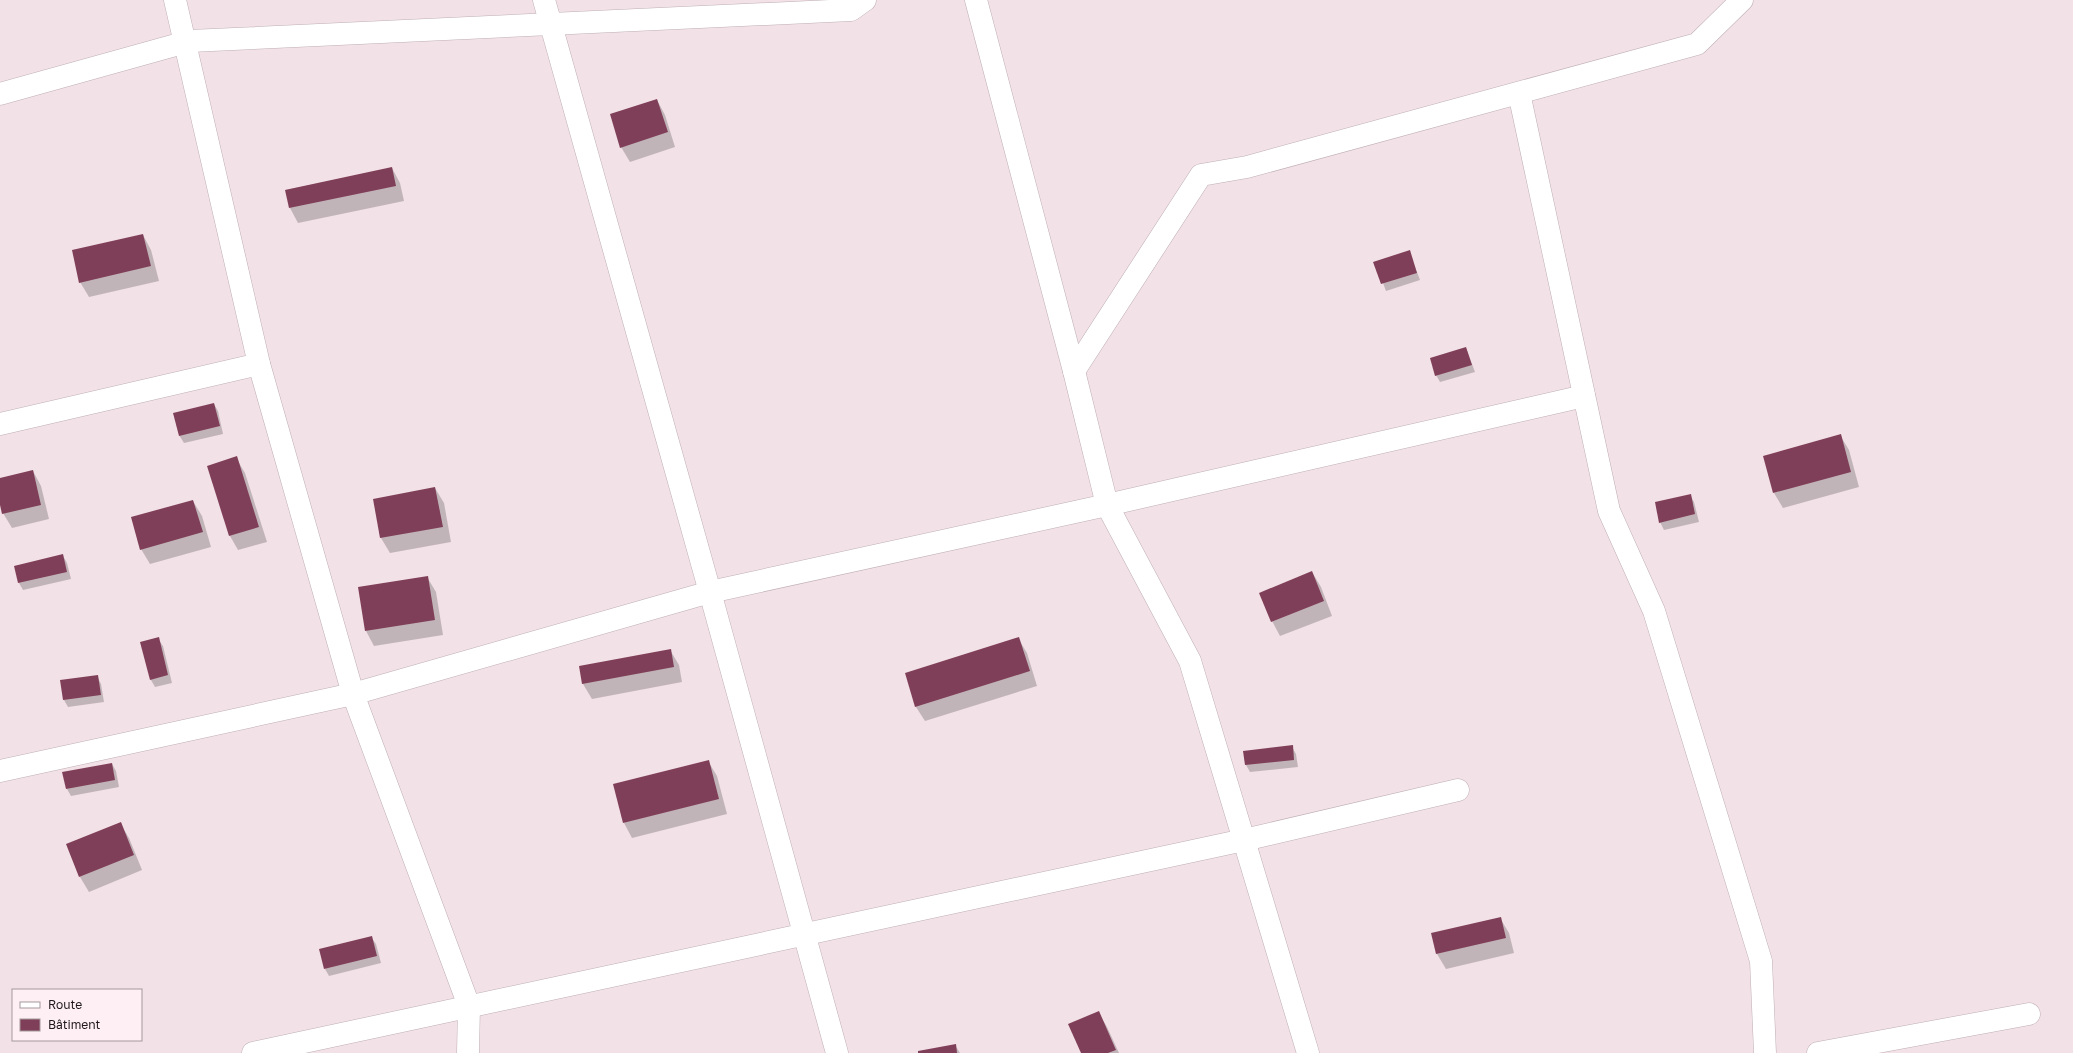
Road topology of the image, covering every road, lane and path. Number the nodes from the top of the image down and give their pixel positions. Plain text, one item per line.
1 (175, 0) edge
2 (544, 0) edge
3 (865, 0) edge
4 (976, 0) edge
5 (1742, 0) edge
6 (550, 24) junction
7 (185, 42) junction
8 (1519, 93) junction
9 (0, 94) edge
10 (259, 364) junction
11 (1074, 371) junction
12 (1584, 396) junction
13 (0, 424) edge
14 (1107, 505) junction
15 (710, 592) junction
16 (353, 694) junction
17 (0, 771) edge
18 (1458, 790) dead end
19 (1244, 840) junction
20 (804, 934) junction
21 (469, 1006) junction
22 (2029, 1014) dead end
23 (253, 1053) edge
24 (468, 1053) edge
25 (837, 1053) edge
26 (1308, 1053) edge
27 (1765, 1053) edge
28 (1818, 1053) edge

1 - 7 street
2 - 6 street
3 - 6 street
4 - 11 street
5 - 8 street
6 - 7 street
6 - 15 street
7 - 9 street
7 - 10 street
8 - 11 street
8 - 12 street
10 - 13 street
10 - 16 street
11 - 14 street
12 - 14 street
12 - 27 street
14 - 15 street
14 - 19 street
15 - 16 street
15 - 20 street
16 - 17 street
16 - 21 street
18 - 19 street
19 - 20 street
19 - 26 street
20 - 21 street
20 - 25 street
21 - 23 street
21 - 24 street
22 - 28 street

